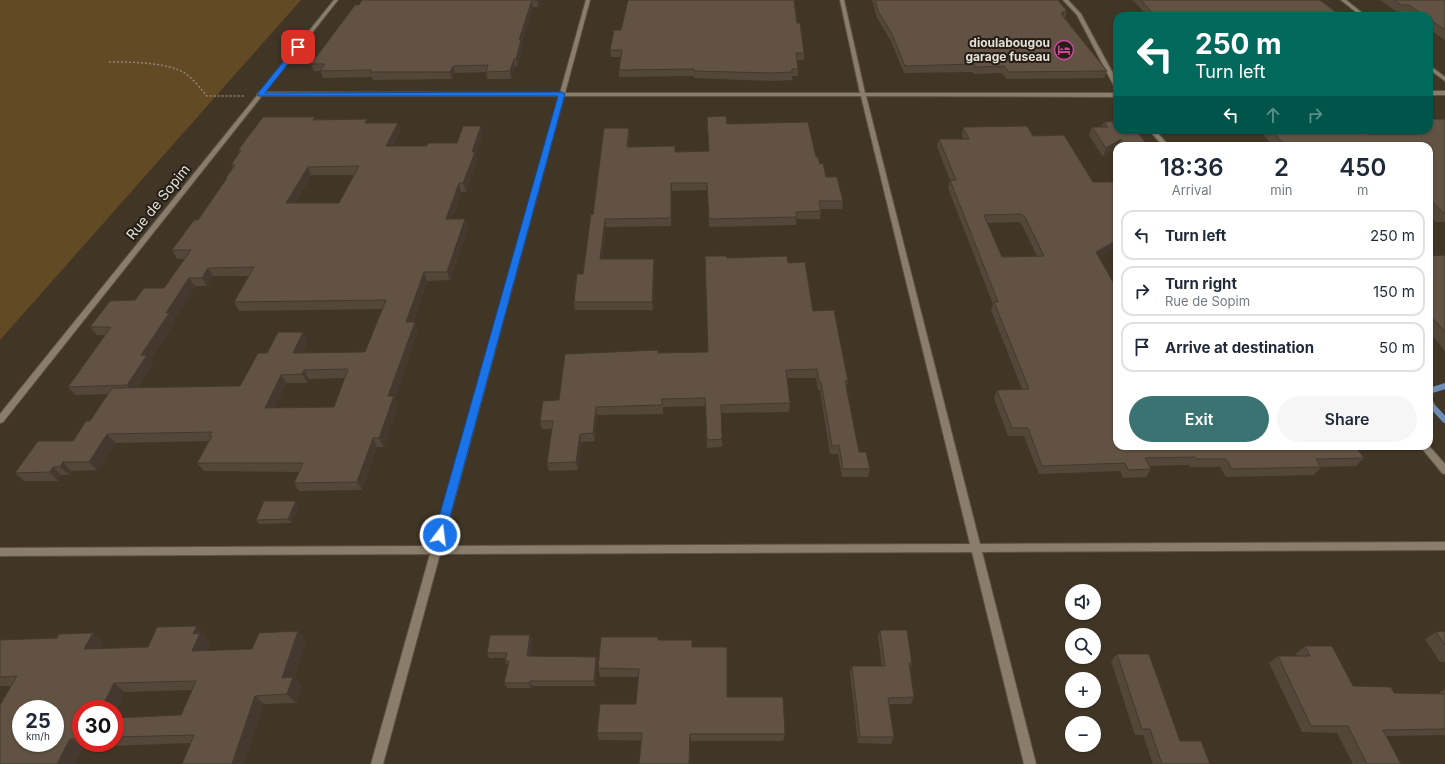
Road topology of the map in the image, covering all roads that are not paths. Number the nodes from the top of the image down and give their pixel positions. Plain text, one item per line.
1 (336, 0) edge
2 (588, 0) edge
3 (842, 0) edge
4 (1065, 0) edge
5 (1343, 0) edge
6 (1359, 12) edge
7 (1433, 70) edge
8 (1113, 78) edge
9 (1445, 80) edge
10 (1433, 93) edge
11 (1445, 93) edge
12 (260, 94) junction
13 (562, 94) junction
14 (863, 94) junction
15 (1113, 95) edge
16 (1156, 134) edge
17 (1162, 142) edge
18 (0, 420) edge
19 (1428, 450) edge
20 (1445, 470) edge
21 (1445, 546) edge
22 (976, 548) junction
23 (436, 550) junction
24 (0, 552) edge
25 (377, 764) edge
26 (1030, 764) edge

1 - 12 street, Rue de Sopim
2 - 13 street
3 - 14 street
4 - 8 street
5 - 6 street
7 - 9 street
10 - 11 street
12 - 13 street
12 - 18 street, Rue de Sopim
13 - 14 street
13 - 23 street
14 - 15 street
14 - 22 street
16 - 17 street
19 - 20 street
21 - 22 street
22 - 23 street
22 - 26 street
23 - 24 street
23 - 25 street

